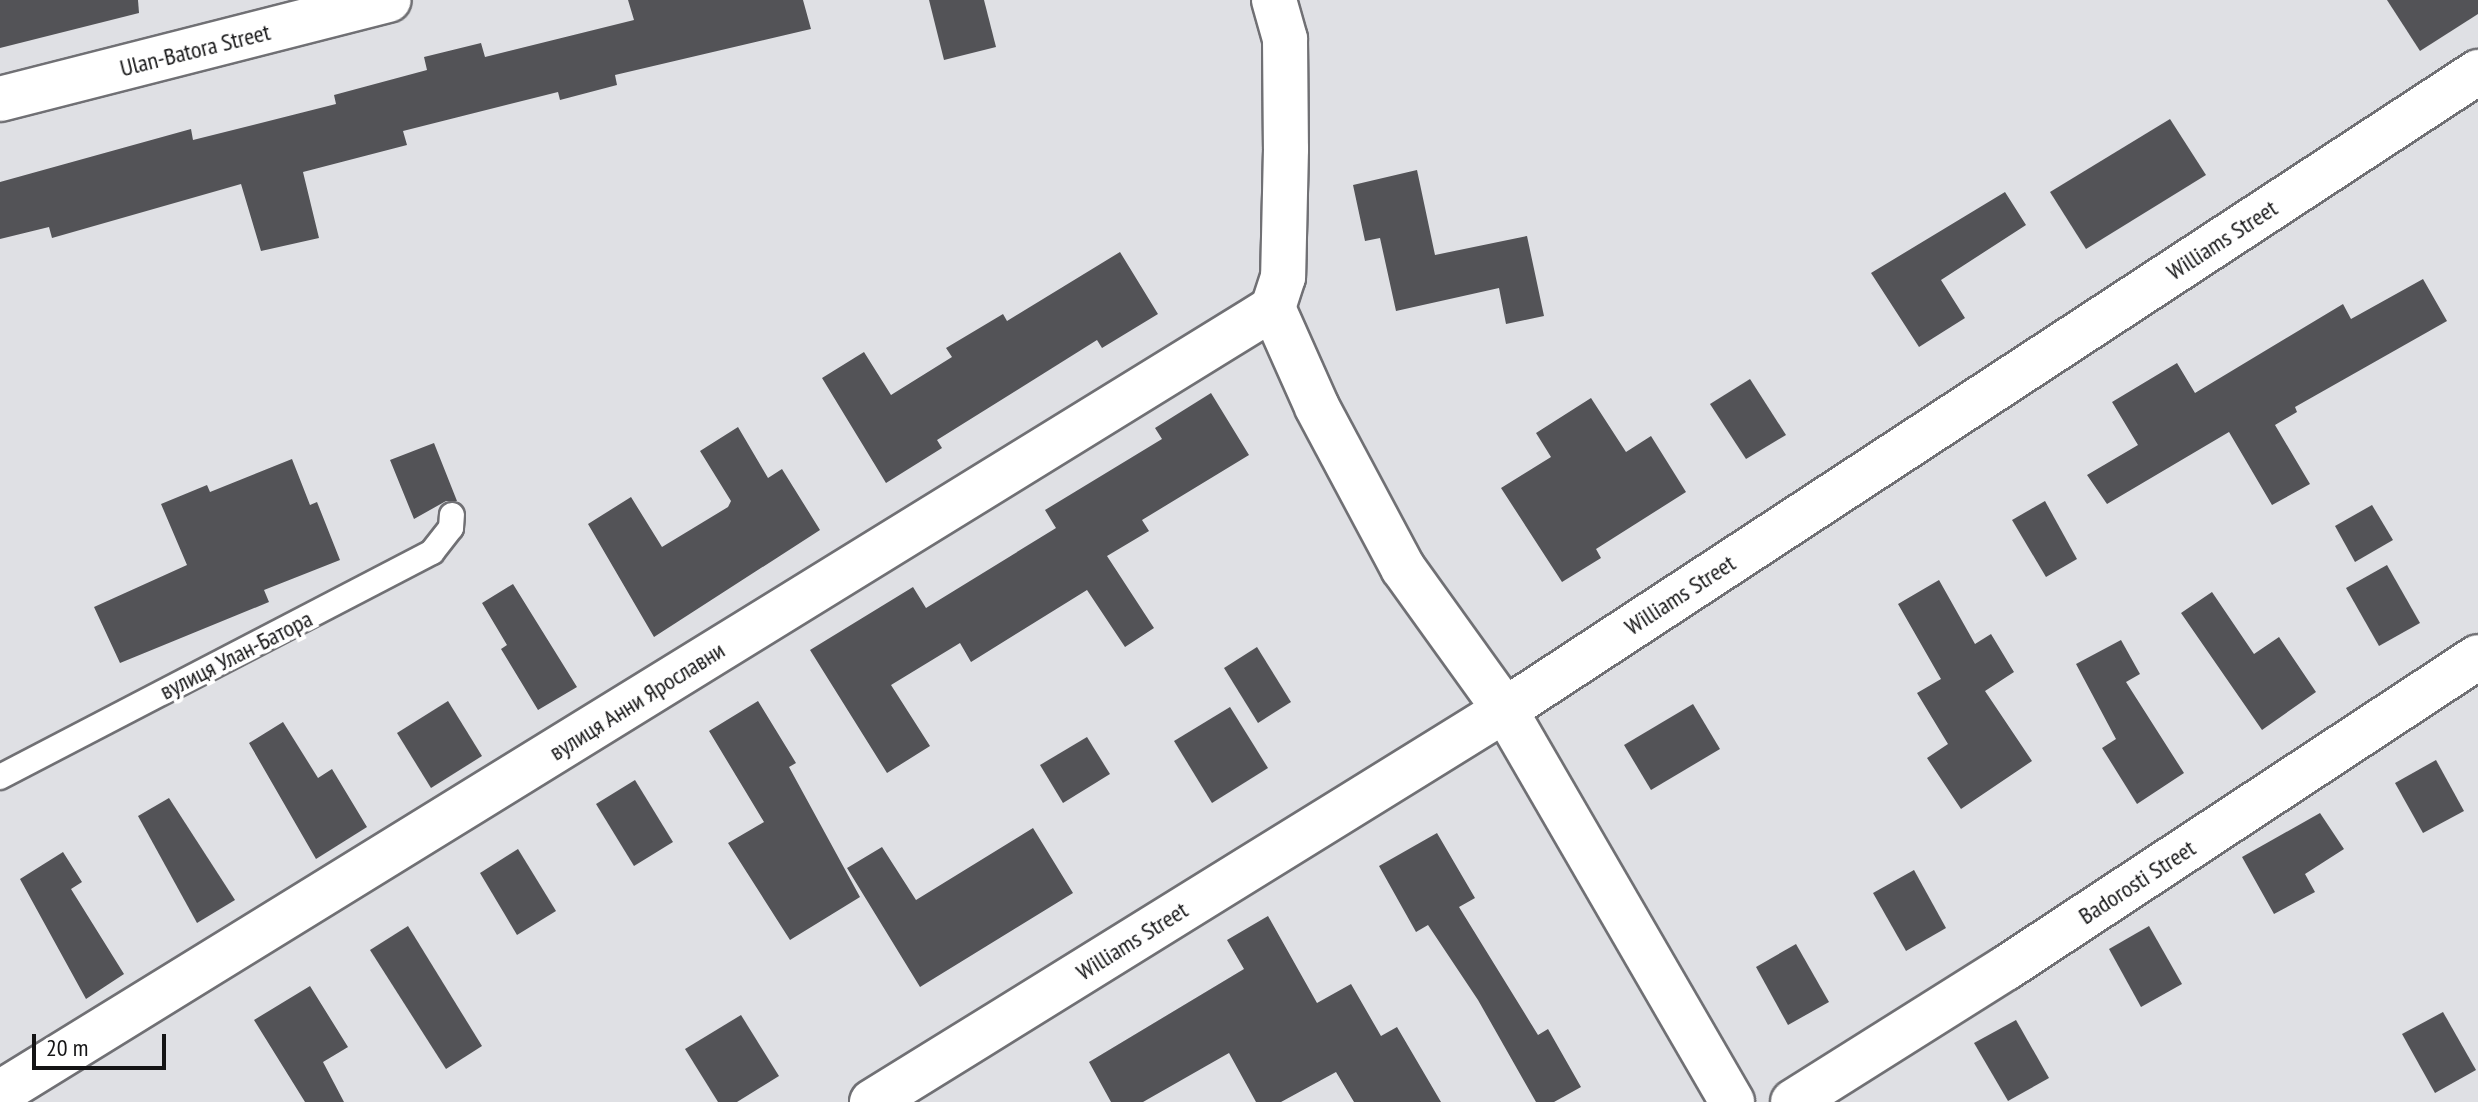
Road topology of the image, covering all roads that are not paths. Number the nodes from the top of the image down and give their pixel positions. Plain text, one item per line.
1 (389, 0) edge
2 (1274, 0) edge
3 (2478, 72) edge
4 (0, 99) edge
5 (1273, 308) junction
6 (452, 515) dead end
7 (2478, 657) edge
8 (1505, 710) junction
9 (0, 777) edge
10 (0, 1093) edge
11 (872, 1102) edge
12 (1732, 1102) edge
13 (1793, 1102) edge

1 - 4 street, Ulan-Batora Street
2 - 5 street
3 - 8 street, Williams Street
5 - 8 street
5 - 10 street, вулиця Анни Ярославни
6 - 9 lane, вулиця Улан-Батора
7 - 13 street, Badorosti Street
8 - 11 street, Williams Street
8 - 12 street

